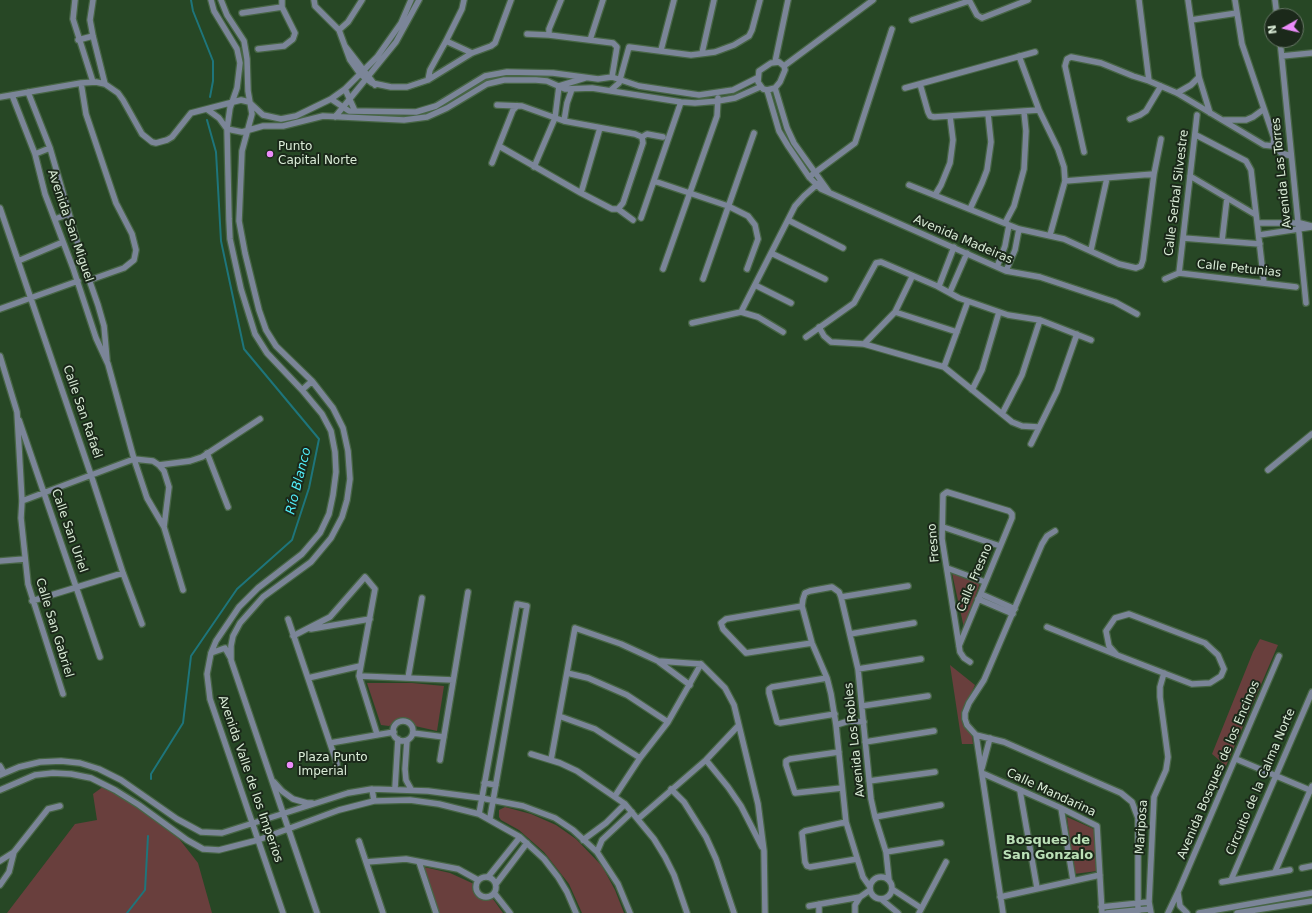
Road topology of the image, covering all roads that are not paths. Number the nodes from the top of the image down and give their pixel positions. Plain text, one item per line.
1 (75, 0) edge
2 (93, 0) edge
3 (211, 0) edge
4 (221, 0) edge
5 (282, 0) edge
6 (314, 0) edge
7 (362, 0) edge
8 (411, 0) edge
9 (419, 0) edge
10 (464, 0) edge
11 (511, 0) edge
12 (561, 0) edge
13 (603, 0) edge
14 (674, 0) edge
15 (714, 0) edge
16 (760, 0) edge
17 (788, 0) edge
18 (873, 0) edge
19 (969, 0) edge
20 (1028, 0) edge
21 (1139, 0) edge
22 (1188, 0) edge
23 (1235, 0) edge
24 (282, 7) junction
25 (242, 13) dead end
26 (1237, 13) junction
27 (912, 20) dead end
28 (1190, 20) junction
29 (892, 29) dead end
30 (339, 30) junction
31 (526, 34) dead end
32 (549, 35) junction
33 (93, 36) junction
34 (78, 40) junction
35 (590, 40) junction
36 (446, 41) junction
37 (1281, 48) edge
38 (258, 49) dead end
39 (661, 50) junction
40 (1035, 52) dead end
41 (472, 53) junction
42 (702, 53) junction
43 (1312, 53) edge
44 (1019, 56) junction
45 (1282, 56) junction
46 (615, 61) junction
47 (624, 62) junction
48 (775, 62) junction
49 (784, 66) junction
50 (362, 72) junction
51 (367, 77) junction
52 (612, 77) junction
53 (1199, 77) junction
54 (585, 78) junction
55 (757, 78) junction
56 (621, 79) junction
57 (428, 80) junction
58 (1149, 80) junction
59 (92, 82) junction
60 (81, 83) junction
61 (105, 84) junction
62 (920, 84) junction
63 (559, 86) junction
64 (1161, 86) junction
65 (760, 87) junction
66 (775, 88) junction
67 (905, 88) dead end
68 (345, 89) junction
69 (572, 89) junction
70 (610, 90) junction
71 (767, 90) junction
72 (28, 92) junction
73 (1177, 93) junction
74 (717, 94) junction
75 (12, 95) junction
76 (0, 97) edge
77 (350, 98) junction
78 (331, 100) junction
79 (232, 101) junction
80 (558, 101) junction
81 (249, 102) junction
82 (681, 102) junction
83 (718, 102) junction
84 (567, 103) junction
85 (321, 104) junction
86 (497, 105) dead end
87 (517, 106) junction
88 (341, 107) junction
89 (1264, 109) junction
90 (208, 110) junction
91 (1039, 110) junction
92 (356, 111) junction
93 (1024, 112) junction
94 (1210, 113) junction
95 (988, 114) junction
96 (1197, 115) dead end
97 (323, 116) junction
98 (950, 116) junction
99 (335, 117) junction
100 (555, 118) junction
101 (1130, 118) dead end
102 (1222, 120) junction
103 (564, 121) junction
104 (227, 128) junction
105 (600, 128) junction
106 (787, 128) junction
107 (247, 131) junction
108 (779, 131) junction
109 (754, 133) dead end
110 (1196, 135) junction
111 (642, 137) junction
112 (663, 137) dead end
113 (1161, 139) dead end
114 (499, 146) junction
115 (1273, 146) junction
116 (50, 148) junction
117 (1084, 152) dead end
118 (35, 154) junction
119 (1291, 156) junction
120 (492, 163) dead end
121 (534, 167) junction
122 (815, 174) junction
123 (1154, 174) junction
124 (1190, 176) junction
125 (809, 177) junction
126 (1107, 178) junction
127 (654, 181) junction
128 (1065, 181) junction
129 (818, 183) junction
130 (909, 185) dead end
131 (581, 193) junction
132 (690, 193) junction
133 (935, 195) junction
134 (1227, 198) junction
135 (728, 206) junction
136 (0, 208) edge
137 (618, 209) junction
138 (970, 209) junction
139 (69, 214) junction
140 (1256, 215) junction
141 (641, 218) dead end
142 (55, 219) junction
143 (633, 220) dead end
144 (788, 220) junction
145 (1258, 223) junction
146 (1300, 223) junction
147 (1007, 224) junction
148 (1312, 226) edge
149 (1019, 229) junction
150 (1300, 230) junction
151 (1050, 235) junction
152 (1259, 235) junction
153 (1183, 238) junction
154 (1222, 241) junction
155 (64, 242) junction
156 (1260, 244) junction
157 (954, 247) junction
158 (843, 248) dead end
159 (1091, 250) junction
160 (771, 253) junction
161 (967, 253) junction
162 (18, 261) junction
163 (84, 265) junction
164 (997, 267) junction
165 (73, 268) junction
166 (663, 269) dead end
167 (747, 269) dead end
168 (1006, 271) junction
169 (1179, 273) junction
170 (912, 276) junction
171 (703, 279) dead end
172 (825, 279) dead end
173 (1165, 279) dead end
174 (90, 280) junction
175 (78, 281) junction
176 (1264, 283) junction
177 (754, 285) junction
178 (939, 286) junction
179 (1296, 286) dead end
180 (950, 292) junction
181 (31, 299) junction
182 (968, 301) junction
183 (790, 303) dead end
184 (1306, 303) dead end
185 (98, 305) junction
186 (0, 309) edge
187 (87, 310) junction
188 (259, 310) junction
189 (741, 312) junction
190 (895, 312) junction
191 (999, 312) junction
192 (248, 314) junction
193 (1137, 314) dead end
194 (1040, 320) junction
195 (692, 323) dead end
196 (819, 327) junction
197 (784, 332) dead end
198 (956, 332) junction
199 (1077, 334) junction
200 (806, 336) dead end
201 (1091, 340) dead end
202 (864, 344) junction
203 (0, 356) edge
204 (108, 364) junction
205 (944, 367) junction
206 (312, 381) junction
207 (302, 390) junction
208 (972, 390) junction
209 (16, 412) junction
210 (1002, 414) junction
211 (260, 419) dead end
212 (1038, 427) junction
213 (1312, 434) edge
214 (1031, 444) dead end
215 (207, 453) junction
216 (134, 459) junction
217 (159, 464) junction
218 (1268, 470) dead end
219 (92, 475) junction
220 (44, 493) junction
221 (22, 501) junction
222 (228, 507) dead end
223 (1012, 518) joint
224 (164, 527) junction
225 (943, 527) junction
226 (1055, 531) dead end
227 (314, 542) junction
228 (1000, 546) junction
229 (322, 551) junction
230 (25, 559) junction
231 (0, 561) edge
232 (947, 568) junction
233 (123, 574) junction
234 (985, 582) junction
235 (908, 586) dead end
236 (76, 587) junction
237 (183, 590) dead end
238 (468, 592) dead end
239 (841, 597) junction
240 (979, 597) junction
241 (422, 598) dead end
242 (32, 601) junction
243 (802, 606) junction
244 (1014, 611) junction
245 (288, 619) dead end
246 (370, 619) junction
247 (914, 623) dead end
248 (142, 624) dead end
249 (1047, 627) dead end
250 (305, 630) junction
251 (850, 634) junction
252 (293, 636) junction
253 (812, 643) junction
254 (959, 646) junction
255 (211, 653) junction
256 (1118, 654) junction
257 (1279, 656) dead end
258 (100, 657) dead end
259 (921, 659) dead end
260 (232, 660) junction
261 (658, 661) junction
262 (970, 662) dead end
263 (701, 664) junction
264 (360, 666) junction
265 (858, 669) junction
266 (567, 673) junction
267 (1164, 673) junction
268 (359, 676) junction
269 (308, 678) junction
270 (408, 678) junction
271 (827, 678) junction
272 (453, 680) junction
273 (690, 684) junction
274 (1312, 692) edge
275 (63, 694) dead end
276 (501, 695) junction
277 (928, 696) dead end
278 (512, 697) junction
279 (862, 706) junction
280 (835, 714) junction
281 (559, 716) junction
282 (668, 722) junction
283 (864, 722) junction
284 (836, 725) junction
285 (738, 726) junction
286 (934, 731) dead end
287 (394, 732) junction
288 (413, 733) junction
289 (377, 734) junction
290 (976, 735) junction
291 (444, 737) junction
292 (990, 738) junction
293 (398, 739) junction
294 (407, 740) junction
295 (865, 742) junction
296 (330, 744) junction
297 (839, 752) junction
298 (531, 754) dead end
299 (640, 758) junction
300 (1236, 759) junction
301 (440, 760) dead end
302 (551, 760) junction
303 (706, 760) junction
304 (337, 764) dead end
305 (0, 766) edge
306 (396, 769) junction
307 (405, 769) junction
308 (936, 772) dead end
309 (982, 772) junction
310 (2, 774) edge
311 (1275, 776) junction
312 (271, 779) junction
313 (869, 780) junction
314 (484, 783) junction
315 (496, 785) junction
316 (395, 788) junction
317 (842, 788) junction
318 (372, 789) junction
319 (411, 789) junction
320 (672, 789) junction
321 (1311, 789) edge
322 (0, 790) edge
323 (1020, 791) junction
324 (615, 796) junction
325 (481, 798) junction
326 (493, 800) junction
327 (374, 801) junction
328 (320, 802) junction
329 (625, 804) junction
330 (941, 805) dead end
331 (60, 806) dead end
332 (159, 806) junction
333 (1061, 808) junction
334 (632, 812) junction
335 (283, 814) junction
336 (479, 814) junction
337 (154, 816) junction
338 (875, 817) junction
339 (490, 818) junction
340 (638, 819) junction
341 (846, 822) junction
342 (253, 824) junction
343 (288, 829) junction
344 (520, 837) junction
345 (258, 840) junction
346 (584, 840) junction
347 (359, 841) dead end
348 (527, 843) junction
349 (941, 843) dead end
350 (764, 851) junction
351 (14, 852) junction
352 (596, 852) junction
353 (886, 852) junction
354 (508, 853) junction
355 (515, 859) junction
356 (857, 859) junction
357 (0, 861) edge
358 (366, 862) junction
359 (419, 862) junction
360 (946, 862) dead end
361 (1312, 866) edge
362 (1302, 868) dead end
363 (1290, 870) dead end
364 (1276, 872) junction
365 (1100, 875) junction
366 (488, 877) junction
367 (478, 880) junction
368 (889, 880) junction
369 (1073, 880) junction
370 (1231, 880) junction
371 (1222, 882) dead end
372 (496, 884) junction
373 (0, 885) edge
374 (1037, 888) junction
375 (870, 889) junction
376 (892, 889) junction
377 (1178, 892) junction
378 (1312, 893) edge
379 (495, 894) junction
380 (860, 896) junction
381 (1000, 897) junction
382 (881, 899) junction
383 (1312, 901) edge
384 (1149, 902) junction
385 (819, 904) junction
386 (809, 906) dead end
387 (1138, 909) edge
388 (920, 910) edge
389 (1102, 910) edge
390 (1150, 911) edge
391 (1260, 912) edge
392 (283, 913) edge
393 (317, 913) edge
394 (383, 913) edge
395 (436, 913) edge
396 (510, 913) edge
397 (576, 913) edge
398 (630, 913) edge
399 (687, 913) edge
400 (734, 913) edge
401 (765, 913) edge
402 (818, 913) edge
403 (855, 913) edge
404 (898, 913) edge
405 (1003, 913) edge
406 (1107, 913) edge
407 (1168, 913) edge
408 (1187, 913) edge
409 (1199, 913) edge
410 (1238, 913) edge

1 - 34 street
2 - 33 street
3 - 79 street, Avenida Valle de los Imperios
4 - 81 street, Avenida Valle de los Imperios
5 - 24 street
6 - 30 street
7 - 30 street
8 - 50 street
9 - 51 street
10 - 36 street
11 - 41 street
12 - 32 street
13 - 35 street
14 - 39 street
15 - 42 street
16 - 42 street
17 - 48 street
18 - 49 street
19 - 20 street
19 - 27 street
21 - 58 street
22 - 28 street
23 - 26 street
24 - 25 street
24 - 38 street
26 - 28 street
26 - 89 street
28 - 53 street
29 - 122 street
30 - 50 street
31 - 32 street
32 - 35 street
33 - 34 street
33 - 61 street
34 - 59 street
35 - 46 street
36 - 41 street
36 - 57 street
37 - 45 street, Avenida Las Torres
39 - 42 street
39 - 47 street
40 - 44 street
41 - 57 street
43 - 45 street
44 - 62 street
44 - 91 street
45 - 119 street, Avenida Las Torres
46 - 47 street
46 - 52 street
47 - 56 street
48 - 49 street
48 - 55 street
49 - 66 street
50 - 51 street
50 - 68 street
51 - 57 street
51 - 77 street
52 - 54 street
52 - 56 street
53 - 73 street
53 - 94 street
54 - 63 street
54 - 92 street
55 - 65 street
55 - 74 street
56 - 70 street
56 - 74 street
58 - 64 street
58 - 117 street
59 - 60 street
59 - 61 street
60 - 72 street
60 - 174 street
61 - 90 street
62 - 67 street
62 - 98 street
63 - 69 street
63 - 80 street
63 - 99 street
64 - 73 street
64 - 101 street
65 - 71 street
65 - 83 street
66 - 71 street
66 - 106 street, Avenida Madeiras
68 - 77 street
68 - 78 street
69 - 70 street
69 - 84 street
70 - 82 street
71 - 108 street, Avenida Madeiras
72 - 75 street
72 - 116 street, Avenida San Miguel
73 - 94 street
74 - 83 street
75 - 76 street
75 - 118 street, Avenida San Miguel
77 - 88 street
77 - 92 street
78 - 85 street
78 - 88 street
79 - 81 street
79 - 90 street
79 - 104 street, Avenida Valle de los Imperios
80 - 84 street
80 - 100 street
81 - 85 street
81 - 107 street, Avenida Valle de los Imperios
82 - 83 street
82 - 127 street
83 - 132 street
84 - 103 street
85 - 97 street
86 - 87 street
87 - 100 street
87 - 114 street
88 - 92 street
88 - 99 street
89 - 102 street
89 - 115 street
90 - 104 street
91 - 93 street
91 - 128 street
93 - 95 street
93 - 147 street
94 - 102 street
95 - 98 street
95 - 138 street
96 - 110 street, Calle Serbal Silvestre
97 - 99 street
97 - 107 street
98 - 133 street
100 - 103 street
100 - 121 street
102 - 115 street
103 - 105 street
104 - 107 street
104 - 192 street, Avenida Valle de los Imperios
105 - 111 street
105 - 131 street
106 - 108 street
106 - 122 street, Avenida Madeiras
107 - 188 street, Avenida Valle de los Imperios
108 - 125 street, Avenida Madeiras
109 - 135 street
110 - 124 street, Calle Serbal Silvestre
110 - 140 street
111 - 112 street
111 - 137 street
113 - 123 street
114 - 120 street
114 - 121 street
115 - 119 street
116 - 118 street
116 - 139 street, Avenida San Miguel
118 - 142 street, Avenida San Miguel
119 - 146 street, Avenida Las Torres
121 - 131 street
122 - 125 street
122 - 129 street, Avenida Madeiras
123 - 126 street
123 - 159 street
124 - 134 street
124 - 153 street, Calle Serbal Silvestre
125 - 129 street, Avenida Madeiras
126 - 128 street
126 - 159 street
127 - 132 street
127 - 141 street
128 - 151 street
129 - 144 street
129 - 157 street, Avenida Madeiras
130 - 133 street
131 - 137 street
132 - 135 street
132 - 166 street
133 - 138 street
134 - 140 street
134 - 154 street
135 - 167 street
135 - 171 street
136 - 162 street, Calle San Rafaél
137 - 143 street
138 - 147 street
139 - 142 street
139 - 163 street, Avenida San Miguel
140 - 145 street
142 - 155 street, Avenida San Miguel
144 - 158 street
144 - 160 street
145 - 146 street
145 - 152 street
146 - 148 street
146 - 150 street, Avenida Las Torres
147 - 149 street
147 - 164 street
148 - 150 street
149 - 151 street
149 - 168 street
150 - 152 street
150 - 184 street, Avenida Las Torres
151 - 159 street
152 - 156 street
153 - 154 street
153 - 169 street, Calle Serbal Silvestre
154 - 156 street
155 - 162 street
155 - 165 street, Avenida San Miguel
156 - 176 street
157 - 161 street, Avenida Madeiras
157 - 178 street
160 - 172 street
160 - 177 street
161 - 164 street, Avenida Madeiras
161 - 180 street
162 - 181 street, Calle San Rafaél
163 - 165 street
163 - 174 street, Avenida San Miguel
164 - 168 street, Avenida Madeiras
165 - 175 street, Avenida San Miguel
168 - 193 street, Avenida Madeiras
169 - 173 street
169 - 176 street, Calle Petunias
170 - 178 street
170 - 190 street
170 - 196 street
174 - 185 street, Avenida San Miguel
175 - 181 street
175 - 187 street, Avenida San Miguel
176 - 179 street, Calle Petunias
177 - 183 street
177 - 189 street
178 - 180 street
180 - 182 street
181 - 186 street
181 - 219 street, Calle San Rafaél
182 - 191 street
182 - 198 street
185 - 187 street
185 - 204 street, Avenida San Miguel
187 - 204 street, Avenida San Miguel
188 - 192 street
188 - 206 street, Avenida Valle de los Imperios
189 - 195 street
189 - 197 street
190 - 198 street
190 - 202 street
191 - 194 street
191 - 208 street
192 - 207 street, Avenida Valle de los Imperios
194 - 199 street
194 - 210 street
196 - 200 street
196 - 202 street
198 - 205 street
199 - 201 street
199 - 212 street
202 - 205 street
203 - 209 street, Calle San Gabriel
204 - 216 street, Avenida San Miguel
205 - 208 street
206 - 207 street
206 - 229 street, Avenida Valle de los Imperios
207 - 227 street, Avenida Valle de los Imperios
208 - 210 street
209 - 220 street, Calle San Uriel
209 - 221 street, Calle San Gabriel
210 - 212 street
211 - 215 street
212 - 214 street
213 - 218 street
215 - 217 street
215 - 222 street
216 - 217 street
216 - 219 street
216 - 224 street, Avenida San Miguel
217 - 224 street
219 - 220 street
219 - 233 street, Calle San Rafaél
220 - 221 street
220 - 236 street, Calle San Uriel
221 - 230 street, Calle San Gabriel
223 - 225 street, Fresno
223 - 228 street, Calle Fresno
224 - 237 street, Avenida San Miguel
225 - 228 street
225 - 232 street, Fresno
226 - 244 street
227 - 229 street
227 - 255 street, Avenida Valle de los Imperios
228 - 234 street, Calle Fresno
229 - 260 street, Avenida Valle de los Imperios
230 - 231 street
230 - 242 street, Calle San Gabriel
232 - 234 street
232 - 254 street, Fresno
233 - 236 street
233 - 248 street, Calle San Rafaél
234 - 240 street, Calle Fresno
235 - 239 street
236 - 242 street
236 - 258 street, Calle San Uriel
238 - 272 street
239 - 243 street
239 - 251 street, Avenida Los Robles
240 - 244 street
240 - 254 street, Calle Fresno
241 - 270 street
242 - 275 street, Calle San Gabriel
243 - 253 street, Avenida Los Robles
243 - 253 street
244 - 290 street
245 - 252 street
246 - 250 street
246 - 250 street
246 - 264 street
247 - 251 street
249 - 256 street
250 - 252 street
251 - 265 street, Avenida Los Robles
252 - 269 street
253 - 271 street, Avenida Los Robles
254 - 262 street, Fresno
255 - 260 street
255 - 342 street, Avenida Valle de los Imperios
256 - 267 street
256 - 267 street
257 - 300 street, Avenida Bosques de los Encinos
259 - 265 street
260 - 312 street, Avenida Valle de los Imperios
261 - 263 street
261 - 266 street
261 - 273 street
263 - 273 street
263 - 285 street
264 - 268 street
264 - 269 street
265 - 279 street, Avenida Los Robles
266 - 281 street
266 - 282 street
267 - 384 street, Mariposa
268 - 270 street
268 - 289 street
269 - 296 street
270 - 272 street
271 - 280 street, Avenida Los Robles
271 - 280 street
272 - 291 street
273 - 282 street
274 - 311 street, Circuito de la Calma Norte
276 - 278 street
276 - 278 street
276 - 314 street
277 - 279 street
278 - 315 street
279 - 283 street, Avenida Los Robles
280 - 284 street, Avenida Los Robles
281 - 299 street
281 - 302 street
282 - 299 street
283 - 284 street
283 - 295 street, Avenida Los Robles
284 - 297 street, Avenida Los Robles
285 - 303 street
285 - 350 street
286 - 295 street
287 - 288 street
287 - 289 street
287 - 293 street
288 - 291 street
288 - 294 street
289 - 296 street
290 - 292 street
290 - 309 street
291 - 301 street
292 - 309 street
292 - 387 street
293 - 294 street
293 - 306 street
294 - 307 street
295 - 313 street, Avenida Los Robles
296 - 304 street
297 - 317 street, Avenida Los Robles
297 - 317 street
298 - 302 street
299 - 324 street
300 - 311 street
300 - 377 street, Avenida Bosques de los Encinos
302 - 324 street
303 - 320 street
303 - 350 street
305 - 310 street
306 - 307 street
306 - 316 street
307 - 319 street
308 - 313 street
309 - 323 street, Calle Mandarina
309 - 381 street
310 - 332 street
311 - 321 street
311 - 370 street, Circuito de la Calma Norte
312 - 328 street
312 - 335 street, Avenida Valle de los Imperios
313 - 338 street, Avenida Los Robles
314 - 315 street
314 - 325 street
315 - 326 street
316 - 318 street
316 - 319 street
317 - 341 street, Avenida Los Robles
318 - 327 street
318 - 328 street
319 - 325 street
320 - 340 street
320 - 400 street
321 - 364 street
322 - 337 street
323 - 333 street, Calle Mandarina
323 - 374 street
324 - 329 street
325 - 326 street
325 - 336 street
326 - 339 street
326 - 346 street
327 - 336 street
327 - 343 street
328 - 335 street
329 - 334 street
329 - 346 street
330 - 338 street
331 - 351 street
332 - 337 street
332 - 342 street
333 - 365 street, Calle Mandarina
333 - 369 street
334 - 340 street
334 - 352 street
335 - 342 street
335 - 343 street, Avenida Valle de los Imperios
336 - 339 street
337 - 345 street
338 - 353 street, Avenida Los Robles
339 - 344 street
340 - 399 street
341 - 356 street, Avenida Los Robles
341 - 356 street
342 - 345 street, Avenida Valle de los Imperios
343 - 345 street
343 - 393 street, Avenida Valle de los Imperios
344 - 348 street
344 - 354 street
345 - 392 street, Avenida Valle de los Imperios
346 - 352 street
347 - 358 street
348 - 355 street
348 - 397 street
349 - 353 street
350 - 401 street
351 - 357 street
351 - 373 street
352 - 398 street
353 - 368 street, Avenida Los Robles
354 - 355 street
354 - 366 street
355 - 372 street
356 - 375 street, Avenida Los Robles
358 - 359 street
358 - 394 street
359 - 367 street
359 - 395 street
360 - 388 street
361 - 362 street
363 - 364 street
364 - 370 street
365 - 369 street
365 - 389 street, Calle Mandarina
366 - 367 street
366 - 372 street
367 - 379 street
368 - 375 street
368 - 376 street
369 - 374 street
370 - 371 street
372 - 379 street
374 - 381 street
375 - 380 street
375 - 382 street
376 - 382 street
376 - 388 street
377 - 407 street, Avenida Bosques de los Encinos
377 - 408 street
378 - 409 street
379 - 396 street
380 - 385 street
380 - 403 street
381 - 405 street
382 - 404 street
383 - 391 street
384 - 387 street
384 - 390 street, Mariposa
385 - 386 street
385 - 402 street
387 - 389 street
387 - 390 street
387 - 406 street
391 - 410 street

